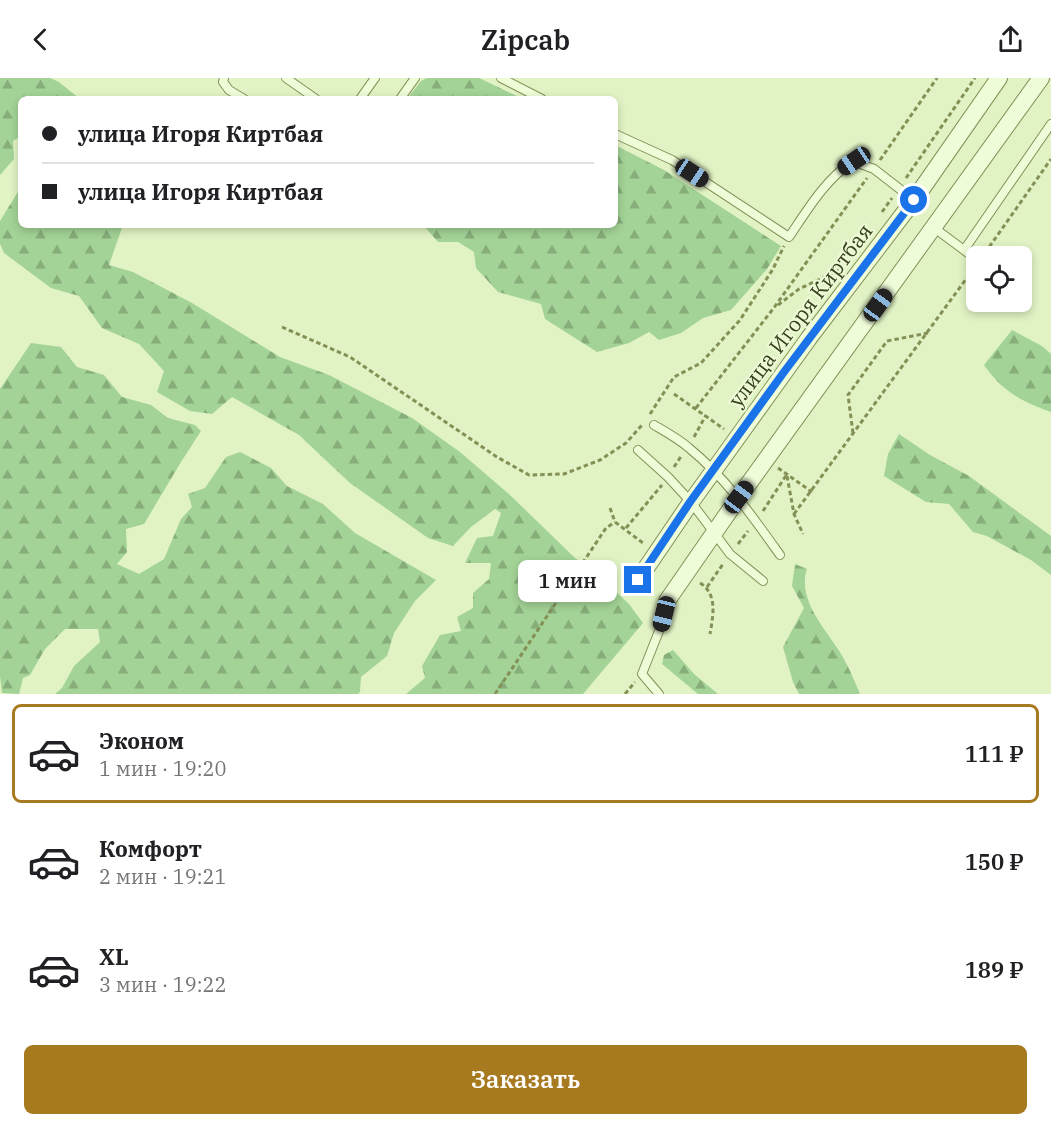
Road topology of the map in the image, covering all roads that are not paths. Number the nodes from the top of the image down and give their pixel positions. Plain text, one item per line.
1 (224, 78) edge
2 (286, 78) edge
3 (375, 78) edge
4 (416, 78) edge
5 (501, 78) edge
6 (999, 78) edge
7 (1041, 78) edge
8 (239, 96) edge
9 (312, 96) edge
10 (362, 96) edge
11 (402, 96) edge
12 (536, 96) edge
13 (1051, 124) edge
14 (618, 135) edge
15 (914, 200) junction
16 (933, 227) junction
17 (964, 250) joint
18 (654, 425) dead end
19 (638, 450) dead end
20 (714, 471) junction
21 (739, 497) junction
22 (690, 502) junction
23 (713, 534) junction
24 (780, 555) dead end
25 (638, 580) dead end
26 (763, 582) dead end
27 (667, 602) joint
28 (659, 694) edge

1 - 8 lane
2 - 9 lane
3 - 10 lane
4 - 11 lane
5 - 12 lane
6 - 15 street, улица Игоря Киртбая
7 - 16 street
13 - 17 lane
14 - 15 lane
15 - 20 street, улица Игоря Киртбая
16 - 17 lane
16 - 21 street
18 - 20 lane
19 - 22 lane
20 - 21 lane
20 - 22 street, улица Игоря Киртбая
21 - 23 street
21 - 24 lane
22 - 23 lane
22 - 25 street, улица Игоря Киртбая
23 - 26 lane
23 - 27 street
27 - 28 lane

